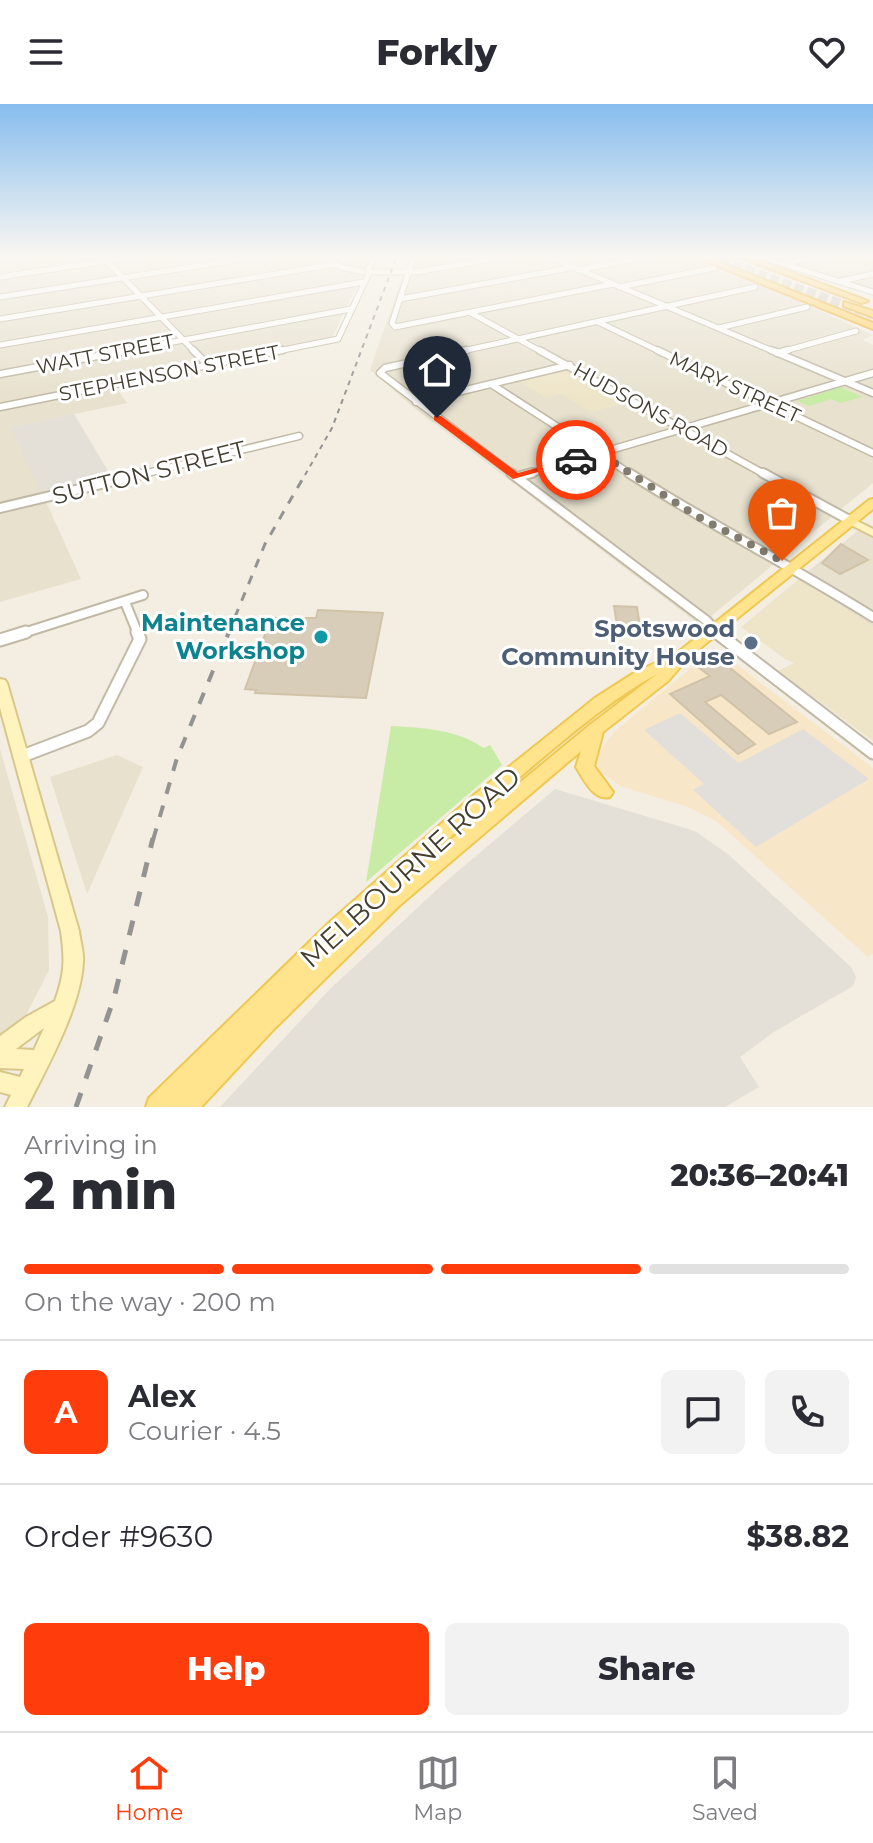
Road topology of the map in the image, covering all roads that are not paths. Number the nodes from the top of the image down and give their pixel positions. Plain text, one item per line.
1 (99, 303) edge
2 (147, 303) edge
3 (227, 303) edge
4 (354, 303) edge
5 (399, 303) edge
6 (526, 303) edge
7 (656, 303) edge
8 (685, 303) edge
9 (812, 303) edge
10 (837, 303) edge
11 (839, 303) edge
12 (666, 307) junction
13 (807, 307) dead end
14 (351, 309) junction
15 (471, 313) junction
16 (873, 316) edge
17 (161, 317) junction
18 (0, 319) edge
19 (598, 322) junction
20 (719, 328) junction
21 (873, 328) edge
22 (856, 331) dead end
23 (183, 339) junction
24 (520, 339) junction
25 (0, 345) edge
26 (777, 353) junction
27 (208, 365) junction
28 (570, 365) junction
29 (873, 373) edge
30 (0, 374) edge
31 (845, 381) junction
32 (491, 384) junction
33 (873, 393) edge
34 (416, 402) junction
35 (769, 404) junction
36 (0, 407) edge
37 (684, 428) junction
38 (299, 436) dead end
39 (599, 453) junction
40 (873, 453) edge
41 (517, 477) junction
42 (873, 503) edge
43 (0, 508) edge
44 (851, 521) junction
45 (873, 533) edge
46 (793, 567) junction
47 (143, 595) dead end
48 (125, 602) junction
49 (873, 617) edge
50 (715, 630) junction
51 (0, 640) edge
52 (683, 655) junction
53 (0, 683) edge
54 (597, 728) junction
55 (873, 753) edge
56 (20, 757) junction
57 (604, 792) dead end
58 (61, 1008) junction
59 (0, 1048) edge
60 (0, 1058) edge
61 (38, 1060) junction
62 (0, 1082) edge
63 (21, 1098) edge
64 (158, 1107) edge
65 (184, 1107) edge

1 - 18 street
2 - 17 street
3 - 17 street
4 - 14 street
5 - 15 street
6 - 15 street
7 - 12 street
8 - 12 street
9 - 21 highway
10 - 16 highway
11 - 16 highway
12 - 19 street
12 - 20 street
13 - 20 street
14 - 23 street, WATT STREET
14 - 27 street, STEPHENSON STREET
15 - 24 street, HUDSONS ROAD
17 - 23 street
17 - 25 street
19 - 24 street
19 - 35 street, MARY STREET
20 - 26 street
22 - 26 street
23 - 27 street
23 - 30 street, WATT STREET
24 - 28 street, HUDSONS ROAD
24 - 34 street
26 - 31 street
27 - 36 street, STEPHENSON STREET
28 - 32 street
28 - 37 street, HUDSONS ROAD
29 - 31 street
31 - 33 street
31 - 35 street
32 - 34 street
32 - 39 street
34 - 41 street
35 - 37 street
35 - 40 street, MARY STREET
37 - 39 street
37 - 44 street, HUDSONS ROAD
38 - 43 street, SUTTON STREET
39 - 41 street
39 - 46 street
41 - 50 street
42 - 44 main road, MELBOURNE ROAD
44 - 45 main road, HUDSONS ROAD
44 - 46 main road, MELBOURNE ROAD
46 - 49 street
46 - 50 main road, MELBOURNE ROAD
47 - 48 street
48 - 51 street
48 - 56 street
50 - 52 main road, MELBOURNE ROAD
50 - 55 street
52 - 54 main road, MELBOURNE ROAD
52 - 64 main road, MELBOURNE ROAD
53 - 56 main road
54 - 57 main road
54 - 65 main road, MELBOURNE ROAD
56 - 58 main road
58 - 59 main road
58 - 61 main road
60 - 61 main road
61 - 63 main road
62 - 63 main road

